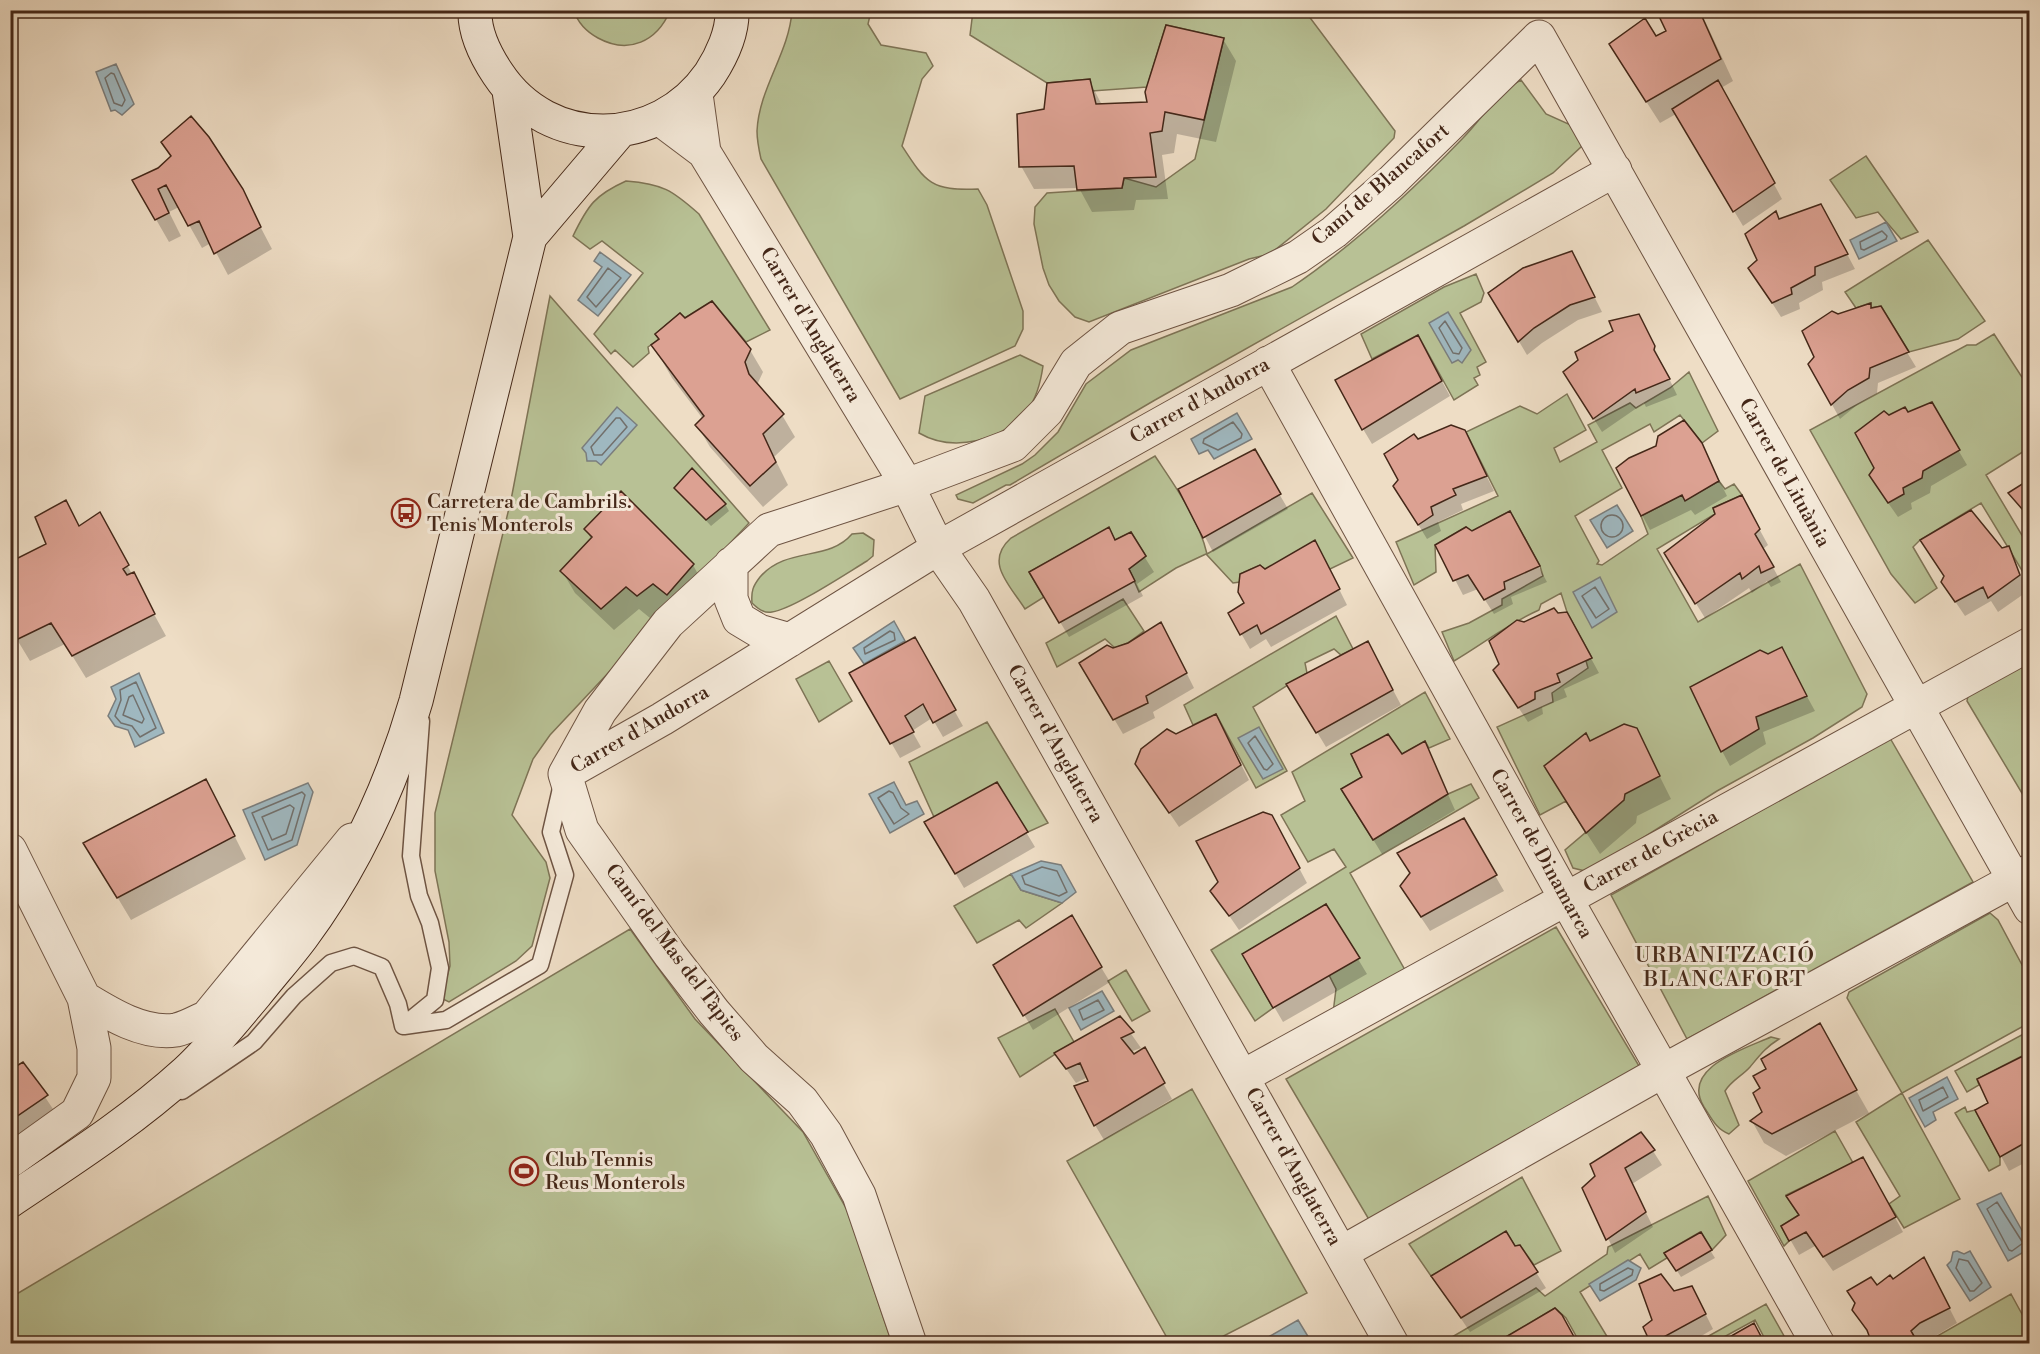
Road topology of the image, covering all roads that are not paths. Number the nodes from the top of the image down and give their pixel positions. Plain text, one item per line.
1 (475, 10) edge
2 (732, 10) edge
3 (1539, 37) joint
4 (509, 91) junction
5 (696, 94) junction
6 (660, 119) junction
7 (620, 131) junction
8 (704, 152) junction
9 (1616, 170) junction
10 (530, 237) junction
11 (1268, 363) junction
12 (907, 485) junction
13 (939, 548) junction
14 (731, 564) junction
15 (790, 640) junction
16 (2030, 644) edge
17 (427, 654) junction
18 (1916, 706) junction
19 (564, 774) junction
20 (374, 813) junction
21 (10, 850) edge
22 (2021, 875) edge
23 (1566, 899) junction
24 (2030, 908) edge
25 (84, 998) junction
26 (403, 1026) junction
27 (1663, 1071) junction
28 (1242, 1077) junction
29 (114, 1131) junction
30 (10, 1161) edge
31 (10, 1201) edge
32 (1341, 1253) junction
33 (910, 1344) edge
34 (1392, 1344) edge
35 (1818, 1344) edge

1 - 4 street
2 - 5 street
3 - 9 street, Carrer de Lituània
3 - 12 street, Camí de Blancafort
4 - 7 street
4 - 10 street
5 - 6 street
5 - 8 street, Carrer d'Anglaterra
6 - 7 street
6 - 8 street, Carrer d'Anglaterra
7 - 10 street
8 - 12 street, Carrer d'Anglaterra
9 - 11 street, Carrer d'Andorra
9 - 18 street, Carrer de Lituània
10 - 17 street
11 - 13 street, Carrer d'Andorra
11 - 23 street, Carrer de Dinamarca
12 - 13 street, Carrer d'Anglaterra
12 - 14 street, Carrer d'Andorra
13 - 15 street, Carrer d'Andorra
13 - 28 street, Carrer d'Anglaterra
14 - 15 street
14 - 19 street, Carrer d'Andorra
15 - 19 street, Carrer d'Andorra
16 - 18 street, Carrer de Grècia
17 - 20 street
17 - 26 lane
18 - 22 street, Carrer de Lituània
18 - 23 street, Carrer de Grècia
19 - 26 lane
19 - 33 street, Camí del Mas del Tàpies
20 - 25 street
20 - 29 street
21 - 25 street
22 - 24 street, Carrer de Lituània
22 - 27 street
23 - 27 street, Carrer de Dinamarca
23 - 28 street, Carrer de Grècia
25 - 30 street
26 - 29 lane
27 - 32 street
27 - 35 street, Carrer de Dinamarca
28 - 32 street, Carrer d'Anglaterra
29 - 31 street
32 - 34 street, Carrer d'Anglaterra

